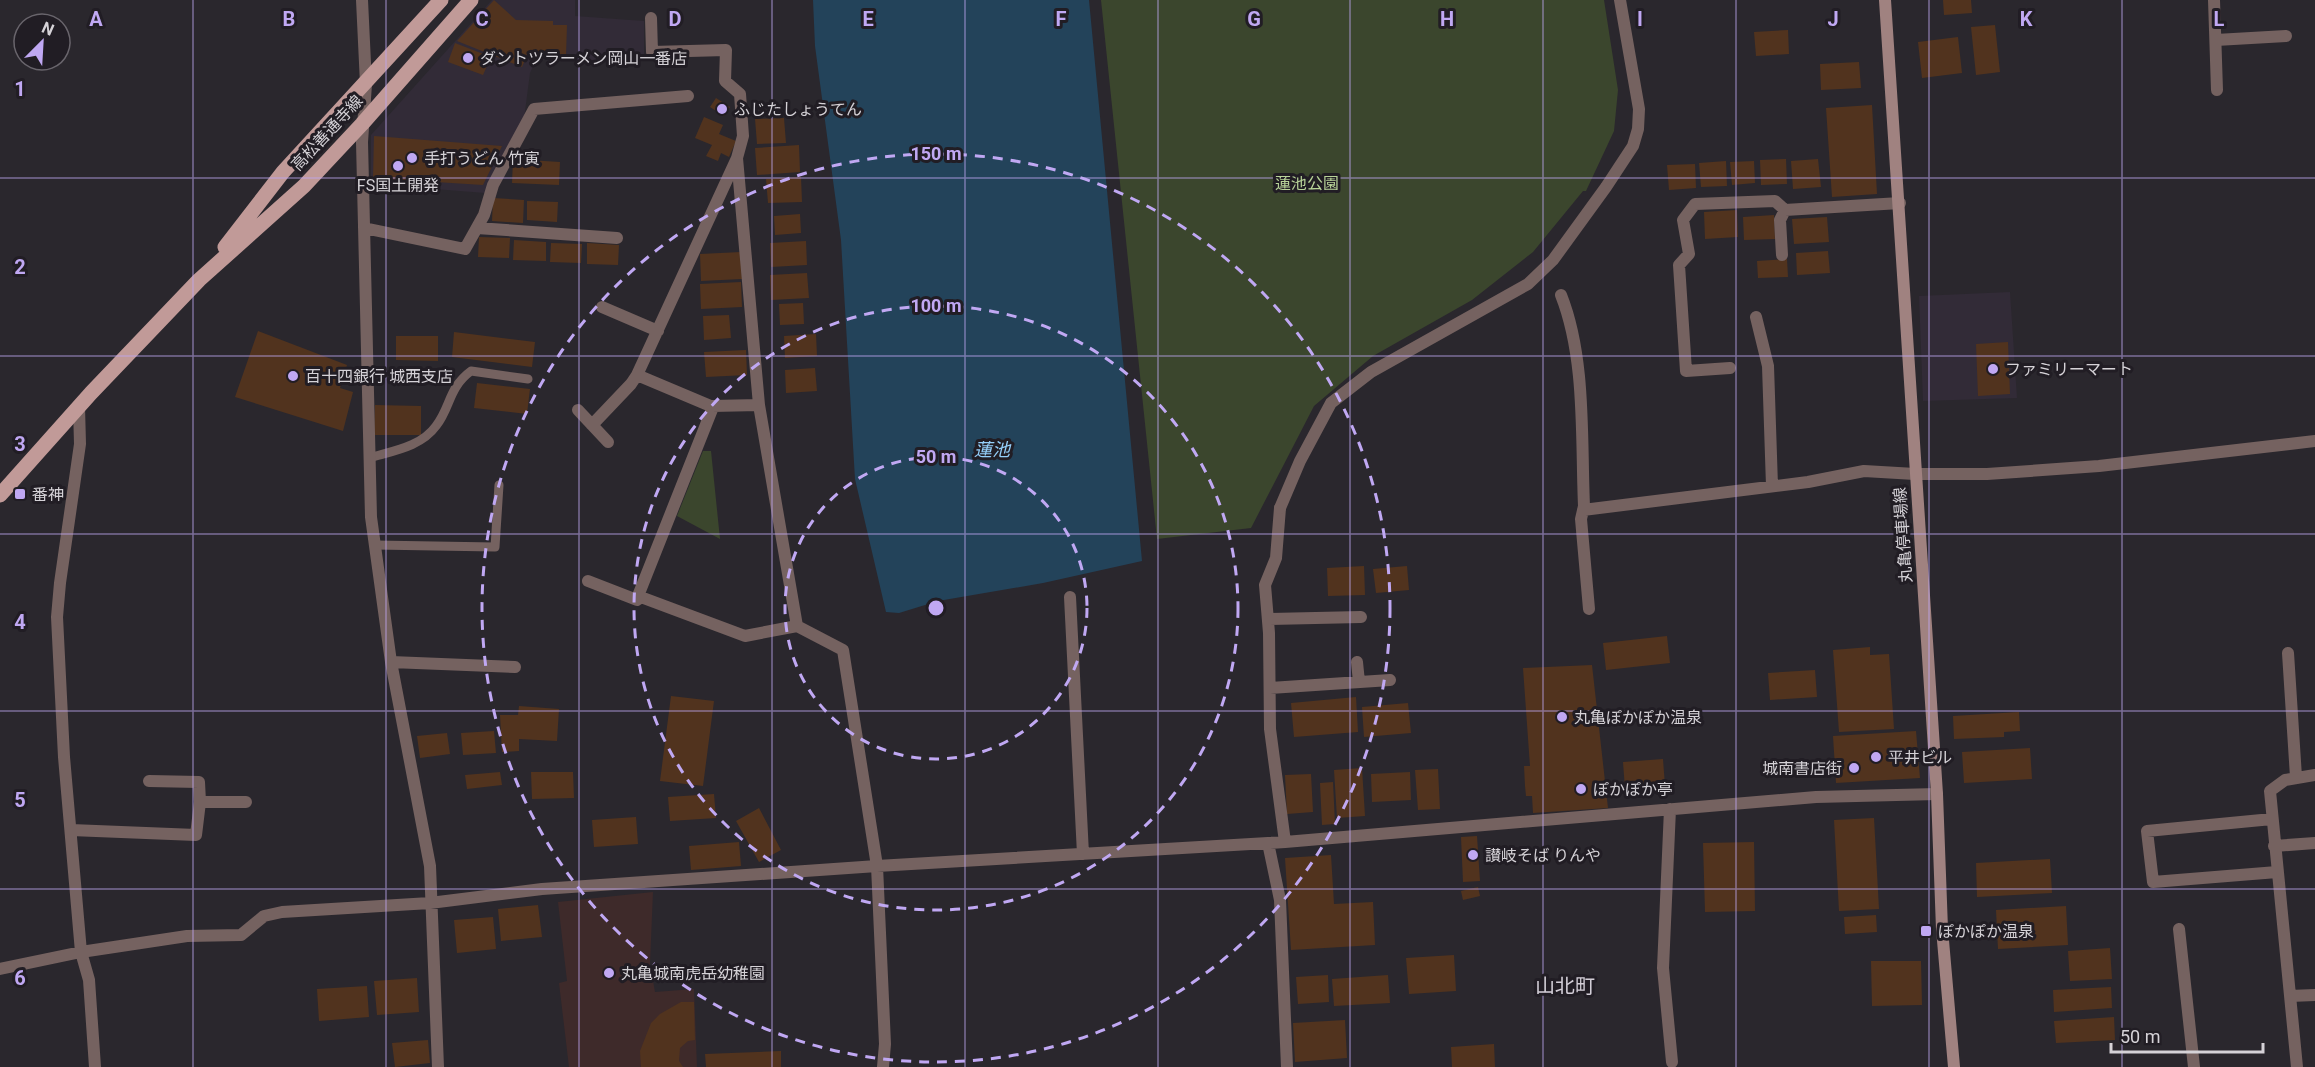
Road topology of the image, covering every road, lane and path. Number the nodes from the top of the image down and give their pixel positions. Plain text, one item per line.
1 (362, 0) edge
2 (441, 0) edge
3 (471, 0) edge
4 (1620, 0) edge
5 (1885, 0) edge
6 (2214, 0) edge
7 (651, 18) dead end
8 (2286, 36) dead end
9 (2216, 40) junction
10 (366, 84) junction
11 (2217, 90) dead end
12 (688, 96) dead end
13 (362, 124) junction
14 (737, 158) junction
15 (1900, 203) junction
16 (1785, 210) junction
17 (364, 228) junction
18 (477, 228) junction
19 (617, 238) dead end
20 (1782, 255) dead end
21 (199, 280) junction
22 (1561, 295) dead end
23 (602, 307) dead end
24 (1756, 316) dead end
25 (658, 331) junction
26 (1730, 368) dead end
27 (638, 375) junction
28 (528, 380) dead end
29 (759, 405) junction
30 (712, 406) junction
31 (79, 407) junction
32 (578, 410) dead end
33 (592, 425) junction
34 (2315, 441) edge
35 (608, 442) dead end
36 (369, 458) junction
37 (1915, 474) junction
38 (499, 485) dead end
39 (1772, 486) junction
40 (0, 495) edge
41 (1583, 510) junction
42 (375, 546) junction
43 (588, 581) dead end
44 (638, 596) junction
45 (1070, 597) dead end
46 (1589, 609) dead end
47 (1361, 617) dead end
48 (1268, 619) junction
49 (797, 626) junction
50 (2288, 653) dead end
51 (391, 662) junction
52 (1358, 662) dead end
53 (515, 667) dead end
54 (1390, 680) dead end
55 (1359, 682) junction
56 (1270, 688) junction
57 (2315, 775) edge
58 (2296, 777) junction
59 (149, 781) dead end
60 (1937, 794) junction
61 (200, 802) junction
62 (246, 802) dead end
63 (1670, 809) junction
64 (2272, 819) junction
65 (70, 830) junction
66 (1285, 842) junction
67 (1268, 843) junction
68 (2315, 843) edge
69 (2274, 846) junction
70 (1083, 854) junction
71 (877, 866) junction
72 (2277, 872) junction
73 (430, 903) junction
74 (2179, 929) dead end
75 (81, 952) junction
76 (0, 969) edge
77 (2315, 995) edge
78 (2290, 996) junction
79 (1672, 1062) dead end
80 (95, 1067) edge
81 (438, 1067) edge
82 (883, 1067) edge
83 (1287, 1067) edge
84 (1954, 1067) edge
85 (2194, 1067) edge
86 (2297, 1067) edge

1 - 10 street
2 - 10 main road, 高松善通寺線
3 - 13 main road, 高松善通寺線
4 - 48 street
5 - 15 main road, 丸亀停車場線
6 - 9 street
7 - 14 street
8 - 9 street
9 - 11 street
10 - 13 street
10 - 21 main road, 高松善通寺線
12 - 18 street
13 - 17 street
13 - 21 main road, 高松善通寺線
14 - 25 street
14 - 29 street
15 - 16 street
15 - 37 main road, 丸亀停車場線
16 - 20 street
16 - 26 street
17 - 18 street
17 - 36 street
18 - 19 street
21 - 31 main road, 高松善通寺線
22 - 41 street
23 - 25 street
24 - 39 street
25 - 27 street
27 - 30 street
27 - 33 street
28 - 36 lane
29 - 30 street
29 - 49 street
30 - 44 street
31 - 40 main road, 高松善通寺線
31 - 65 street
32 - 33 street
33 - 35 street
34 - 37 street
36 - 42 street
37 - 39 street
37 - 60 main road, 丸亀停車場線
38 - 42 lane
39 - 41 street
41 - 46 street
42 - 51 street
43 - 44 street
44 - 49 street
45 - 70 street
47 - 48 street
48 - 56 street
49 - 71 street
50 - 58 street
51 - 53 street
51 - 73 street
52 - 55 street
54 - 55 street
55 - 56 street
56 - 66 street
57 - 58 street
58 - 64 street
59 - 61 street
60 - 63 street
60 - 84 main road, 丸亀停車場線
61 - 62 street
61 - 65 street
63 - 66 street
63 - 79 street
64 - 69 street
64 - 72 street
65 - 75 street
66 - 67 street
67 - 70 street
67 - 83 street
68 - 69 street
69 - 72 street
70 - 71 street
71 - 73 street
71 - 82 street
72 - 78 street
73 - 75 street
73 - 81 street
74 - 85 street
75 - 76 street
75 - 80 street
77 - 78 street
78 - 86 street

